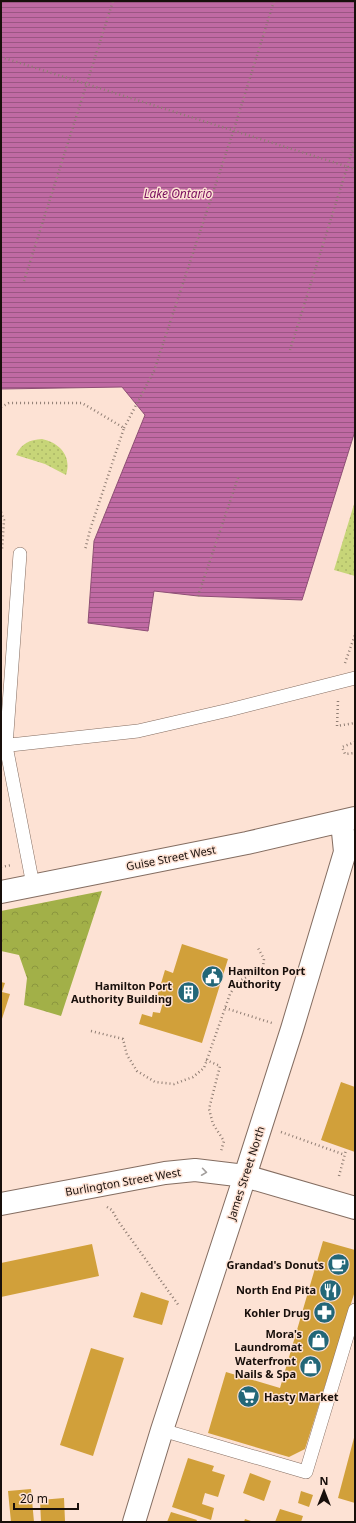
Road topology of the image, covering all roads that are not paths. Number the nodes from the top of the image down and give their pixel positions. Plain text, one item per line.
1 (20, 554) dead end
2 (355, 678) edge
3 (3, 746) edge
4 (348, 820) edge
5 (34, 885) junction
6 (1, 892) edge
7 (245, 1176) junction
8 (1, 1204) edge
9 (355, 1208) edge
10 (355, 1310) edge
11 (162, 1430) junction
12 (134, 1522) edge

1 - 3 lane
2 - 3 lane
3 - 5 lane
4 - 5 street, Guise Street West
4 - 7 street, James Street North
5 - 6 street, Guise Street West
8 -> 7 street, Burlington Street West
7 - 9 street, Burlington Street West
7 - 11 street, James Street North
10 - 11 lane
11 - 12 street, James Street North

